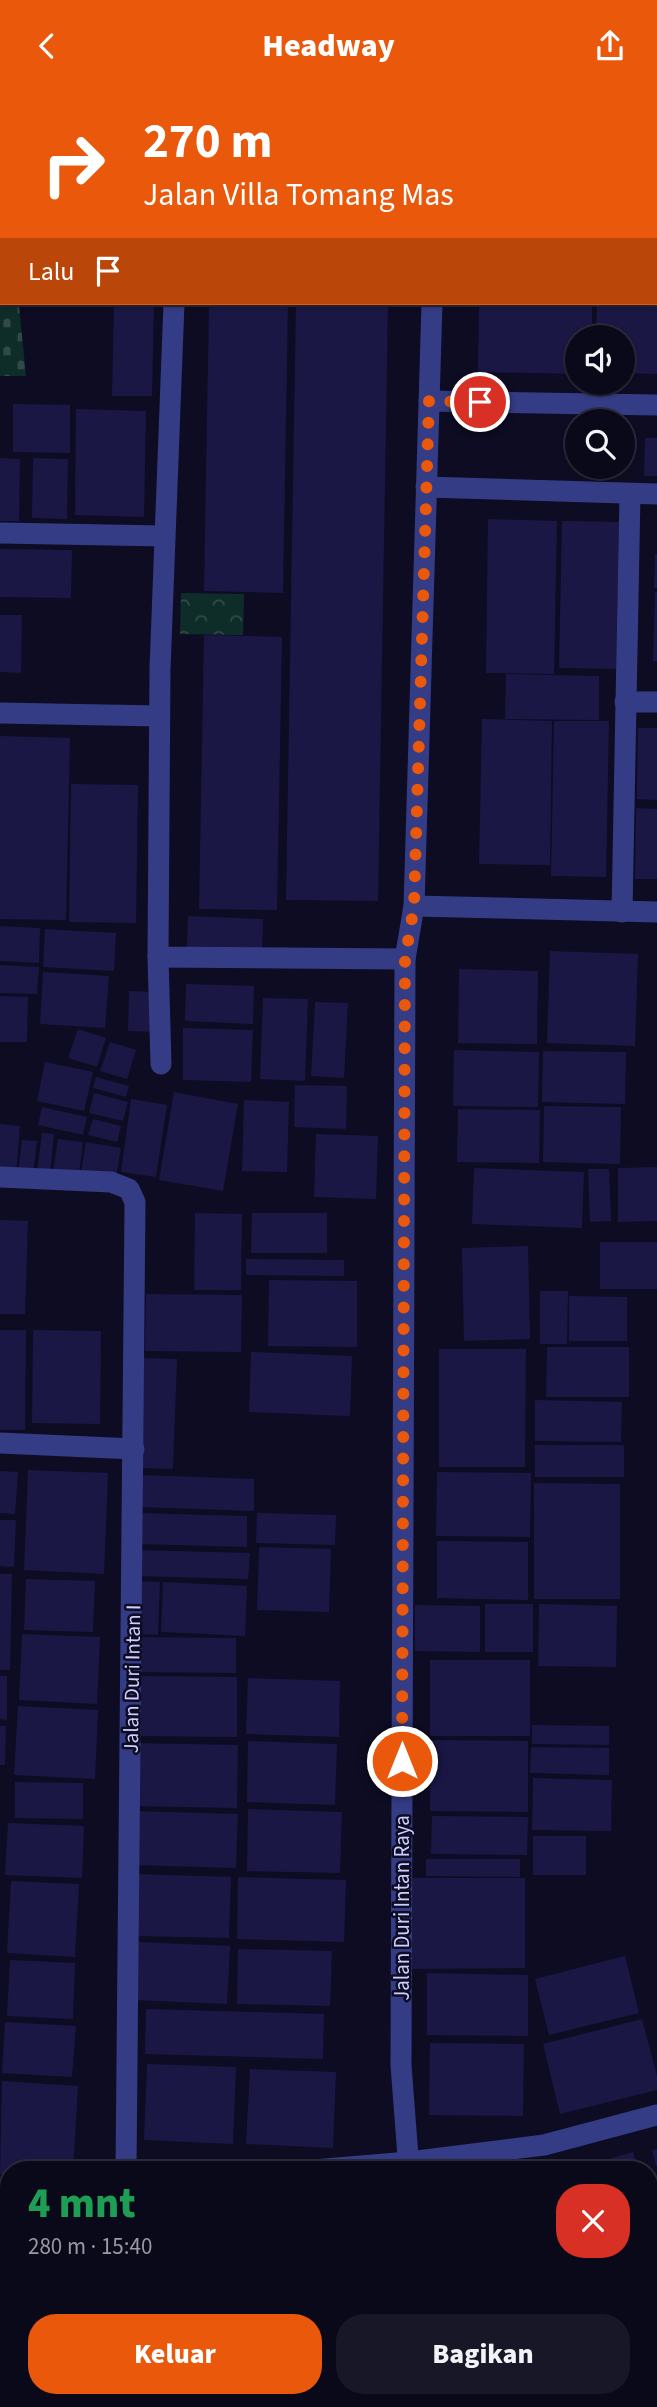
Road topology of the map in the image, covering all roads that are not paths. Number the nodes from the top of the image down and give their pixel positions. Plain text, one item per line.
1 (174, 305) edge
2 (432, 305) edge
3 (429, 401) junction
4 (657, 405) edge
5 (426, 487) junction
6 (630, 494) junction
7 (657, 494) edge
8 (0, 533) edge
9 (164, 536) junction
10 (625, 702) junction
11 (657, 702) edge
12 (0, 713) edge
13 (159, 716) junction
14 (414, 906) junction
15 (622, 912) junction
16 (657, 912) edge
17 (158, 957) junction
18 (405, 959) junction
19 (161, 1064) dead end
20 (0, 1177) edge
21 (0, 1443) edge
22 (134, 1449) junction
23 (657, 2115) edge
24 (126, 2161) edge
25 (409, 2161) edge
26 (440, 2161) edge

1 - 9 street
2 - 3 street, Jalan Duri Intan Raya
3 - 4 street
3 - 5 street, Jalan Duri Intan Raya
5 - 6 street
5 - 14 street, Jalan Duri Intan Raya
6 - 7 street
6 - 10 street
8 - 9 street
9 - 13 street
10 - 11 street
10 - 15 street
12 - 13 street
13 - 17 street
14 - 15 street
14 - 18 street, Jalan Duri Intan Raya
15 - 16 street
17 - 18 street
17 - 19 street
18 - 25 street, Jalan Duri Intan Raya
20 - 22 street, Jalan Duri Intan I
21 - 22 street
22 - 24 street, Jalan Duri Intan I
23 - 26 street

